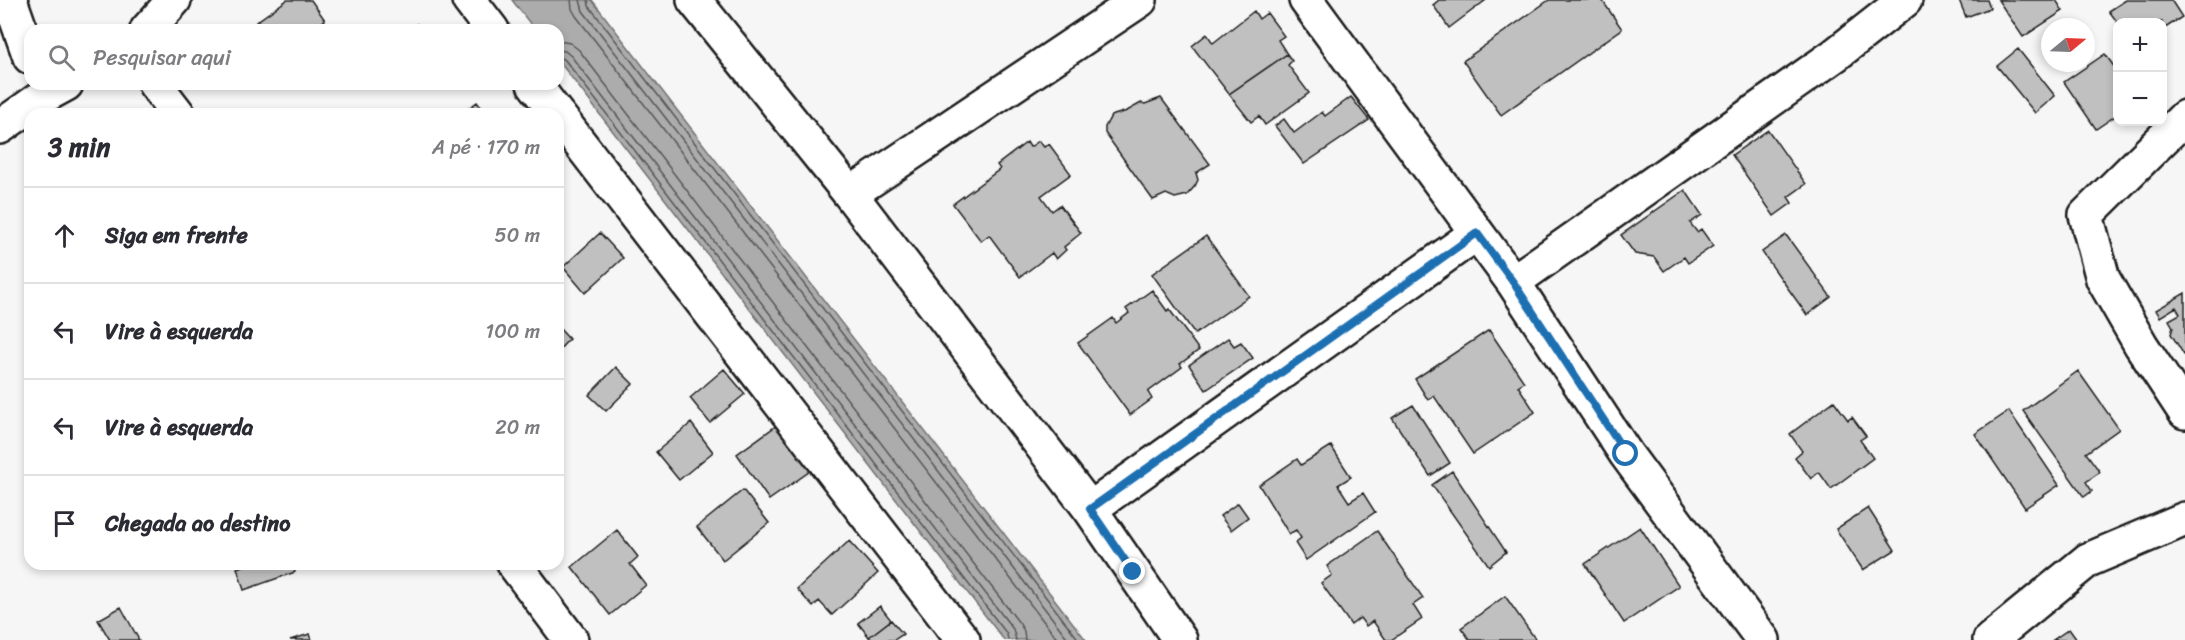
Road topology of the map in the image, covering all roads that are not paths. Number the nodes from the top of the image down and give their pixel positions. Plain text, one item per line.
1 (10, 0) edge
2 (174, 0) edge
3 (469, 0) edge
4 (694, 0) edge
5 (1140, 0) edge
6 (1305, 0) edge
7 (1905, 0) edge
8 (152, 24) edge
9 (487, 24) edge
10 (24, 40) edge
11 (47, 90) edge
12 (160, 90) edge
13 (538, 90) edge
14 (24, 108) edge
15 (24, 108) edge
16 (173, 108) edge
17 (552, 108) edge
18 (2185, 117) edge
19 (564, 124) edge
20 (0, 127) edge
21 (850, 194) junction
22 (1477, 233) junction
23 (1513, 282) junction
24 (2185, 412) edge
25 (1090, 509) junction
26 (2185, 519) edge
27 (518, 570) edge
28 (571, 640) edge
29 (963, 640) edge
30 (1180, 640) edge
31 (1763, 640) edge
32 (1990, 640) edge

1 - 10 street
2 - 8 street
3 - 9 street
4 - 21 street
5 - 21 street
6 - 22 street
7 - 23 street
11 - 15 street
12 - 16 street
13 - 17 street
14 - 20 street
18 - 24 street
19 - 29 street
21 - 25 street
22 - 23 street
22 - 25 street
23 - 31 street
25 - 30 street
26 - 32 street
27 - 28 street

